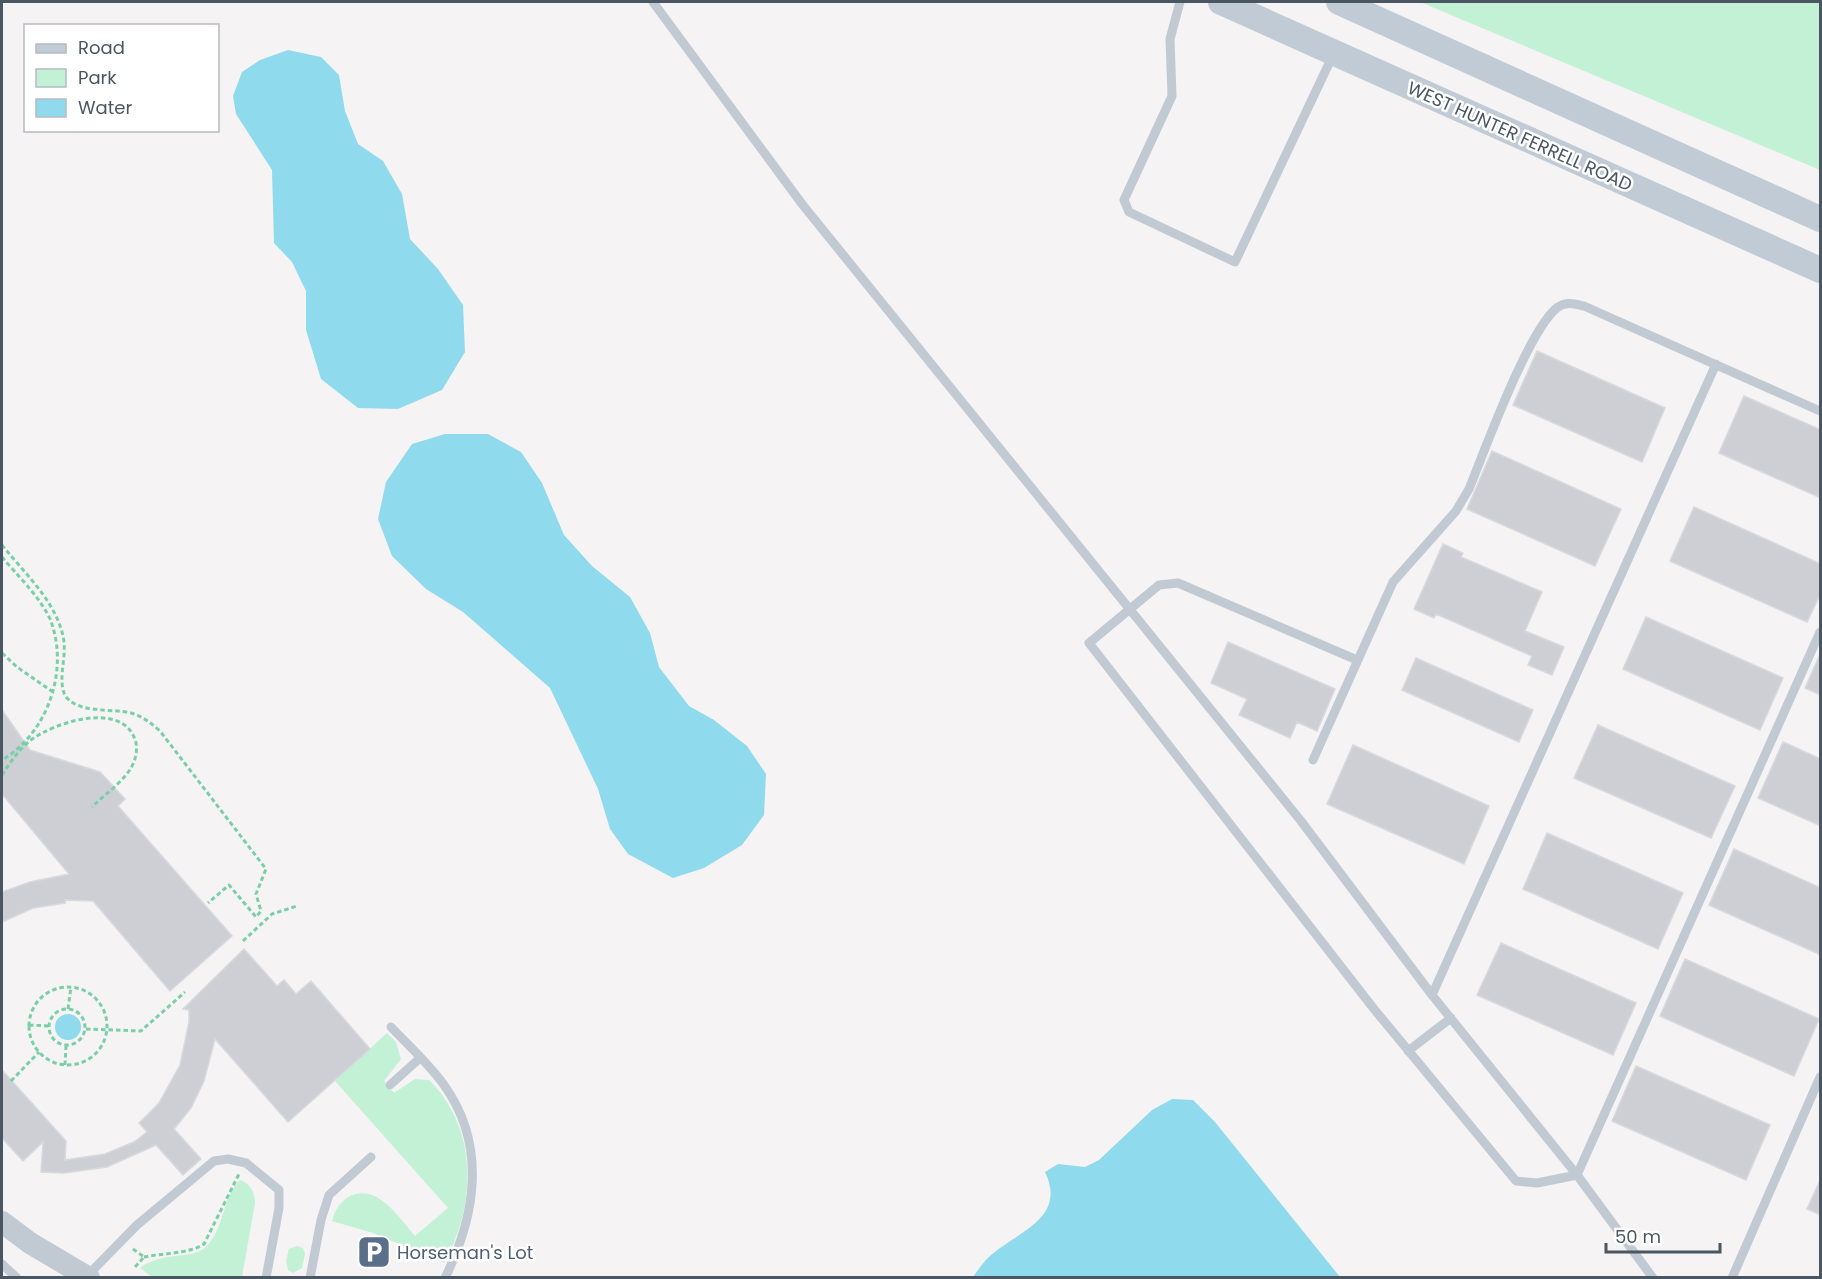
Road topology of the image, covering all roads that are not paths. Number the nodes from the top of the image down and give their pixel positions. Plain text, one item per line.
1 (653, 2) edge
2 (1180, 2) edge
3 (1221, 2) edge
4 (1339, 2) edge
5 (1334, 53) junction
6 (1821, 219) edge
7 (1821, 270) edge
8 (1716, 364) junction
9 (1821, 411) edge
10 (1128, 608) junction
11 (1821, 632) edge
12 (1357, 660) junction
13 (1313, 760) dead end
14 (1432, 995) junction
15 (1450, 1018) junction
16 (391, 1027) dead end
17 (1408, 1051) junction
18 (420, 1058) junction
19 (1821, 1077) edge
20 (390, 1086) dead end
21 (371, 1157) dead end
22 (1577, 1176) junction
23 (2, 1222) edge
24 (2, 1264) edge
25 (87, 1277) edge
26 (17, 1278) edge
27 (266, 1278) edge
28 (310, 1278) edge
29 (445, 1278) edge
30 (1653, 1278) edge
31 (1732, 1278) edge

1 - 10 lane
2 - 5 lane
3 - 5 main road, WEST HUNTER FERRELL ROAD
4 - 6 main road
5 - 7 main road, WEST HUNTER FERRELL ROAD
8 - 9 lane
8 - 12 lane
8 - 14 lane
10 - 12 lane
10 - 14 lane
10 - 17 lane
11 - 22 lane
12 - 13 lane
14 - 15 lane
15 - 17 lane
15 - 22 lane
16 - 18 lane
17 - 22 lane
18 - 20 lane
18 - 29 lane
19 - 31 lane
21 - 28 lane
22 - 30 lane
23 - 25 street
24 - 26 lane
25 - 27 lane

